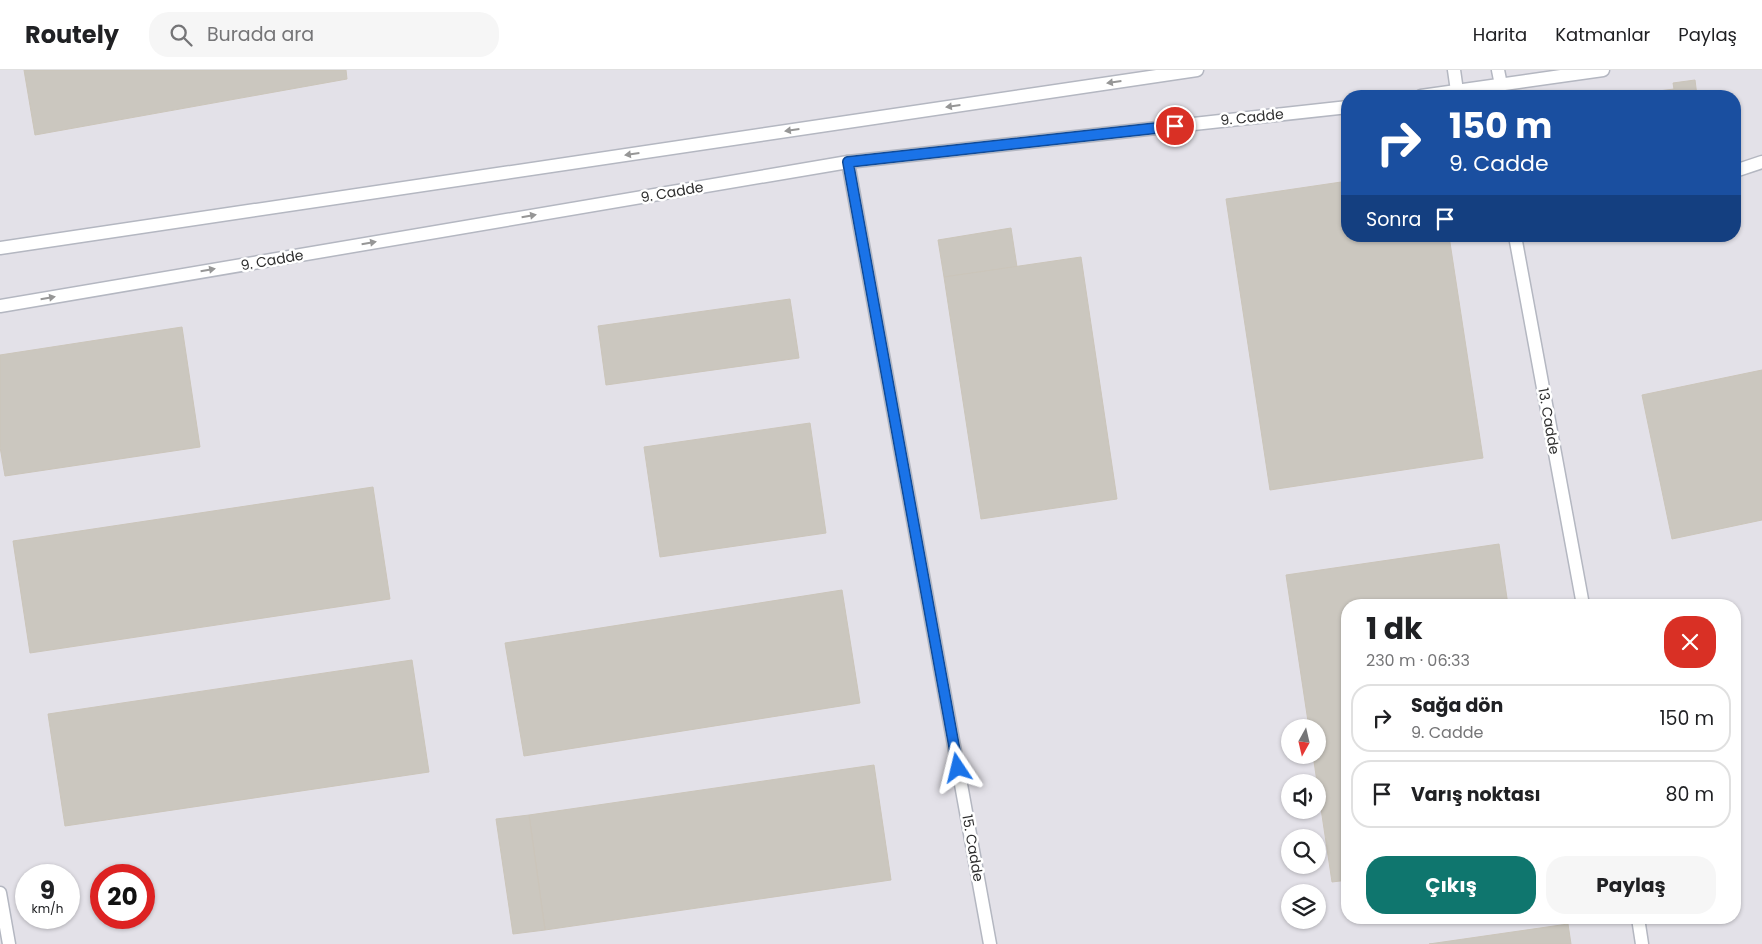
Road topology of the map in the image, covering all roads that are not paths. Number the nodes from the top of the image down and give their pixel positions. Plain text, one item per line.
1 (1197, 70) edge
2 (1454, 70) edge
3 (1498, 70) edge
4 (1603, 70) edge
5 (1501, 85) junction
6 (1457, 90) edge
7 (1490, 90) edge
8 (1341, 108) edge
9 (848, 162) junction
10 (1762, 162) edge
11 (1741, 169) edge
12 (1516, 242) edge
13 (0, 248) edge
14 (0, 306) edge
15 (1582, 599) edge
16 (0, 893) edge
17 (1639, 924) edge
18 (9, 944) edge
19 (990, 944) edge
20 (1642, 944) edge

1 -> 13 lane
2 - 6 lane
3 - 5 lane
4 - 5 lane
5 - 7 lane
8 - 9 lane, 9. Cadde
14 -> 9 lane, 9. Cadde
9 - 19 lane, 15. Cadde
10 - 11 lane
12 - 15 lane, 13. Cadde
16 - 18 lane
17 - 20 lane

